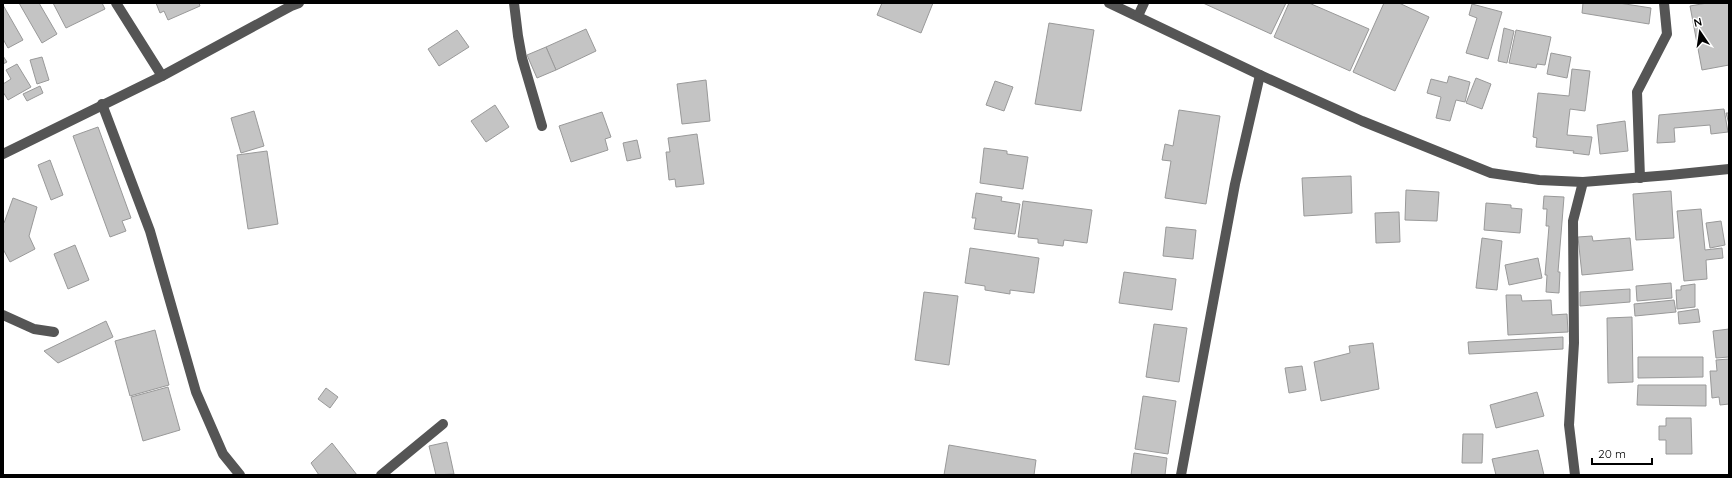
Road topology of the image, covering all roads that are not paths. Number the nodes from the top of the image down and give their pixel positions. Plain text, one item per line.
1 (116, 3) edge
2 (514, 3) edge
3 (1109, 3) edge
4 (1144, 3) edge
5 (1664, 3) edge
6 (294, 4) edge
7 (1138, 16) junction
8 (1260, 75) junction
9 (162, 76) junction
10 (102, 104) junction
11 (542, 126) dead end
12 (3, 154) edge
13 (1729, 169) edge
14 (1640, 178) junction
15 (1583, 182) junction
16 (3, 315) edge
17 (54, 332) dead end
18 (443, 424) dead end
19 (240, 475) edge
20 (381, 475) edge
21 (1181, 475) edge
22 (1575, 475) edge

1 - 9 street
2 - 11 street
3 - 7 street
4 - 7 street
5 - 14 street
6 - 9 street
7 - 8 street
8 - 15 street
8 - 21 street
9 - 10 street
10 - 12 street
10 - 19 street
13 - 14 street
14 - 15 street
15 - 22 street
16 - 17 street
18 - 20 street

